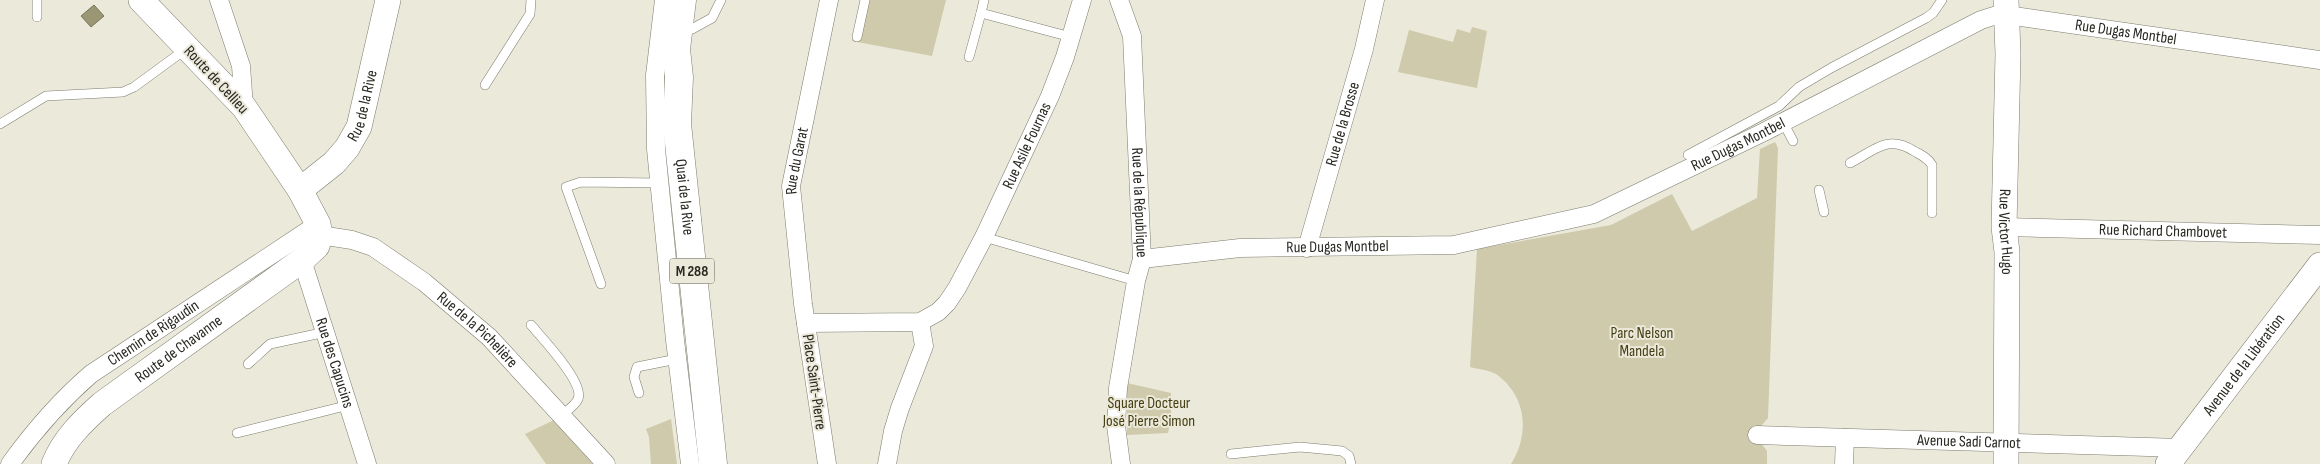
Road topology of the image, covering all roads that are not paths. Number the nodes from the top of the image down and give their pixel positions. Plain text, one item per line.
1 (36, 0) edge
2 (141, 0) edge
3 (219, 0) edge
4 (388, 0) edge
5 (531, 0) edge
6 (664, 0) edge
7 (682, 0) edge
8 (696, 0) edge
9 (721, 0) edge
10 (829, 0) edge
11 (865, 0) edge
12 (984, 0) edge
13 (1119, 0) edge
14 (1375, 0) edge
15 (1942, 0) edge
16 (1080, 4) edge
17 (2006, 7) edge
18 (981, 13) junction
19 (36, 16) dead end
20 (692, 29) junction
21 (857, 37) dead end
22 (1071, 37) junction
23 (186, 48) junction
24 (969, 57) dead end
25 (2320, 60) edge
26 (679, 77) junction
27 (485, 85) dead end
28 (244, 107) junction
29 (1783, 122) junction
30 (0, 124) edge
31 (1793, 141) dead end
32 (1694, 159) junction
33 (1850, 162) dead end
34 (659, 183) junction
35 (300, 190) junction
36 (1819, 190) dead end
37 (1824, 212) dead end
38 (1932, 214) dead end
39 (2004, 227) junction
40 (2320, 234) edge
41 (984, 237) junction
42 (314, 241) junction
43 (1307, 248) junction
44 (1142, 259) junction
45 (2320, 265) edge
46 (1136, 281) junction
47 (601, 284) dead end
48 (920, 322) junction
49 (806, 323) junction
50 (531, 325) dead end
51 (326, 332) junction
52 (677, 359) junction
53 (248, 364) dead end
54 (639, 393) dead end
55 (349, 405) junction
56 (561, 416) junction
57 (237, 433) dead end
58 (1757, 435) dead end
59 (1845, 438) junction
60 (2006, 452) edge
61 (1231, 454) dead end
62 (2174, 456) edge
63 (10, 464) edge
64 (54, 464) edge
65 (367, 464) edge
66 (606, 464) edge
67 (690, 464) edge
68 (713, 464) edge
69 (827, 464) edge
70 (887, 464) edge
71 (1122, 464) edge
72 (1351, 464) edge
73 (1844, 464) edge

1 - 19 lane
2 - 23 main road, Route de Cellieu
3 - 28 street
4 - 35 main road, Rue de la Rive
5 - 27 lane
6 - 34 street
7 - 26 main road, Quai de la Rive / M 288
8 - 20 main road, Quai de la Rive / M 288
9 - 20 lane
10 - 49 street, Rue du Garat
11 - 21 lane
12 - 18 lane
13 - 44 street, Rue de la République
14 - 43 street, Rue de la Brosse
15 - 32 lane
16 - 22 street, Rue Asile Fournas
17 - 25 street, Rue Dugas Montbel
17 - 29 street, Rue Dugas Montbel
17 - 39 main road, Rue Victor Hugo
18 - 22 lane
18 - 24 lane
20 - 26 main road, Quai de la Rive / M 288
22 - 41 street, Rue Asile Fournas
23 - 28 main road, Route de Cellieu
23 - 30 lane
26 - 68 main road, Quai de la Rive / M 288
28 - 35 main road, Route de Cellieu
29 - 31 lane
29 - 32 street, Rue Dugas Montbel
32 - 43 street, Rue Dugas Montbel
33 - 38 lane
34 - 47 lane
34 - 52 street
35 - 42 main road, Route de Cellieu
36 - 37 lane
39 - 40 street, Rue Richard Chambovet
39 - 60 main road, Rue Victor Hugo
41 - 46 lane
41 - 48 street, Rue Asile Fournas
42 - 51 street, Rue des Capucins
42 - 56 street, Rue de la Pichelière
42 - 63 street, Chemin de Rigaudin
42 - 64 main road, Route de Chavanne
43 - 44 street, Rue Dugas Montbel
44 - 46 street, Rue de la République
45 - 62 main road, Avenue de la Libération
46 - 71 street, Rue de la République
48 - 49 street, Place Saint-Pierre
48 - 70 street
49 - 69 street, Place Saint-Pierre
50 - 56 lane
51 - 53 lane
51 - 55 street, Rue des Capucins
52 - 54 lane
52 - 67 street
55 - 57 lane
55 - 65 street, Rue des Capucins
56 - 66 street, Rue de la Pichelière
58 - 59 street, Avenue Sadi Carnot
59 - 60 street, Avenue Sadi Carnot
59 - 73 street
60 - 62 street, Avenue Sadi Carnot
61 - 72 lane

